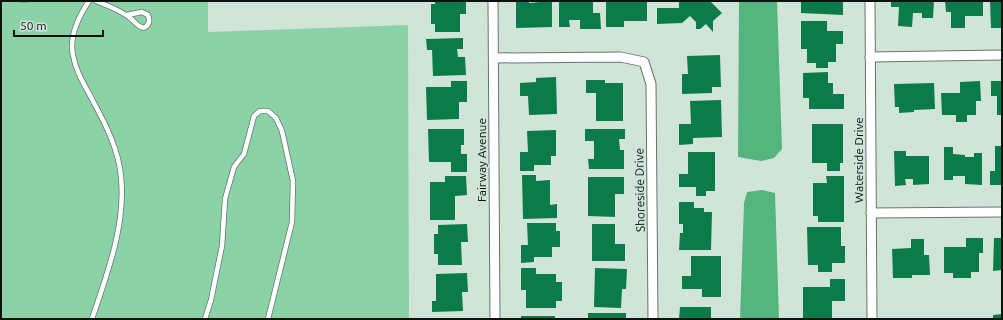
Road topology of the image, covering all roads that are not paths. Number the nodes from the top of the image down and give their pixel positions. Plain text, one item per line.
1 (89, 1) edge
2 (96, 1) edge
3 (493, 1) edge
4 (870, 1) edge
5 (128, 15) junction
6 (1002, 55) edge
7 (870, 57) junction
8 (494, 58) junction
9 (1002, 212) edge
10 (871, 213) junction
11 (92, 319) edge
12 (205, 319) edge
13 (268, 319) edge
14 (494, 319) edge
15 (653, 319) edge
16 (872, 319) edge

1 - 11 lane
2 - 5 lane
3 - 8 street, Fairway Avenue
4 - 7 street, Waterside Drive
5 - 5 lane
6 - 7 street
7 - 10 street, Waterside Drive
8 - 14 street, Fairway Avenue
8 - 15 street, Shoreside Drive
9 - 10 street
10 - 16 street, Waterside Drive
12 - 13 lane

